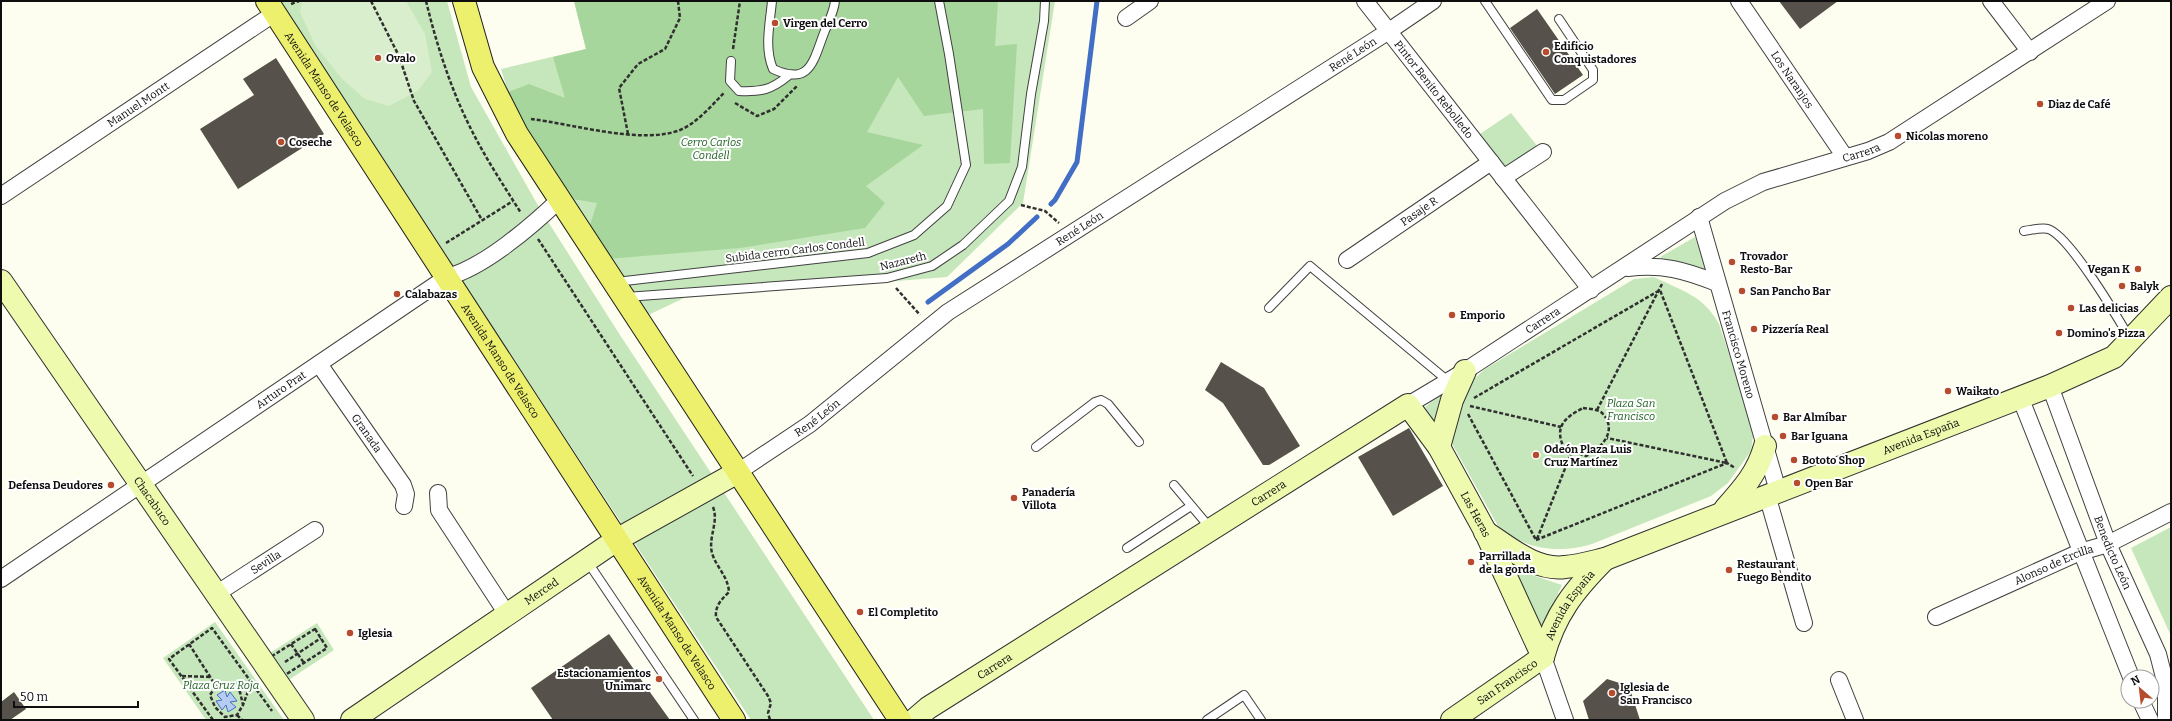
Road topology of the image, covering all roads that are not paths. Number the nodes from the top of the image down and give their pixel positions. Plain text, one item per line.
1 (464, 1) edge
2 (772, 1) edge
3 (835, 1) edge
4 (939, 1) edge
5 (1045, 1) edge
6 (1150, 1) edge
7 (1365, 1) edge
8 (1433, 1) edge
9 (1485, 1) edge
10 (1739, 1) edge
11 (1990, 1) edge
12 (2107, 1) edge
13 (271, 7) edge
14 (1126, 18) dead end
15 (1559, 20) dead end
16 (1389, 31) junction
17 (2030, 52) junction
18 (731, 61) road end
19 (788, 76) junction
20 (1543, 152) dead end
21 (1845, 157) junction
22 (1491, 162) junction
23 (1504, 178) junction
24 (1, 196) edge
25 (559, 200) junction
26 (1699, 217) junction
27 (2024, 231) dead end
28 (1347, 260) dead end
29 (1624, 269) junction
30 (447, 277) junction
31 (1, 282) edge
32 (1717, 283) junction
33 (618, 290) junction
34 (1590, 290) junction
35 (2171, 297) edge
36 (1269, 308) dead end
37 (2131, 340) junction
38 (319, 364) junction
39 (2050, 386) junction
40 (1457, 389) junction
41 (2020, 397) junction
42 (1408, 405) junction
43 (1139, 442) dead end
44 (1765, 446) junction
45 (1036, 447) dead end
46 (1439, 447) junction
47 (738, 472) junction
48 (141, 485) junction
49 (1174, 485) dead end
50 (438, 493) dead end
51 (1772, 493) junction
52 (404, 506) dead end
53 (1191, 506) junction
54 (2171, 512) edge
55 (1721, 513) junction
56 (315, 530) dead end
57 (1211, 530) junction
58 (1485, 531) junction
59 (618, 539) junction
60 (2108, 544) junction
61 (1127, 548) dead end
62 (2080, 552) junction
63 (1605, 559) junction
64 (586, 560) junction
65 (1, 579) edge
66 (216, 594) junction
67 (508, 614) junction
68 (1936, 617) dead end
69 (1804, 623) dead end
70 (1543, 657) junction
71 (2128, 669) edge
72 (1840, 680) dead end
73 (2145, 709) edge
74 (2168, 714) edge
75 (303, 720) edge
76 (352, 720) edge
77 (694, 720) edge
78 (734, 720) edge
79 (900, 720) edge
80 (914, 720) edge
81 (1207, 720) edge
82 (1261, 720) edge
83 (1452, 720) edge
84 (1565, 720) edge
85 (1855, 720) edge
86 (2151, 720) edge

1 - 25 main road
2 - 19 lane
3 - 19 lane
4 - 33 lane, Subida cerro Carlos Condell
5 - 33 lane, Nazareth
6 - 14 street
7 - 16 street, Pintor Benito Rebolledo
8 - 16 street, René León
9 - 15 lane
10 - 21 street, Los Naranjos
11 - 17 street
12 - 17 street, Carrera
13 - 24 street, Manuel Montt
13 - 30 main road, Avenida Manso de Velasco
16 - 22 street, Pintor Benito Rebolledo
16 - 47 street, René León
17 - 21 street, Carrera
18 - 19 lane
20 - 23 street
21 - 26 street, Carrera
22 - 23 street, Pintor Benito Rebolledo
22 - 28 street, Pasaje R
23 - 34 street, Pintor Benito Rebolledo
25 - 30 street, Arturo Prat
25 - 33 main road
26 - 29 street, Carrera
26 - 32 street, Francisco Moreno
27 - 37 lane
29 - 32 street, Carrera
29 - 34 street, Carrera
30 - 38 street, Arturo Prat
30 - 59 main road, Avenida Manso de Velasco
31 - 48 main road, Chacabuco
32 - 44 street, Francisco Moreno
33 - 47 main road
34 - 40 street, Carrera
35 - 37 main road, Avenida España
36 - 40 lane
37 - 39 main road, Avenida España
38 - 48 street, Arturo Prat
38 - 52 street, Granada
39 - 41 main road, Avenida España
39 - 60 street, Benedicto León
40 - 42 street, Carrera
40 - 46 main road
41 - 51 main road, Avenida España
41 - 62 street
42 - 46 main road, Las Heras
42 - 57 main road, Carrera
43 - 45 lane
44 - 51 street, Francisco Moreno
44 - 55 main road
46 - 58 main road, Las Heras
47 - 59 main road, Merced
47 - 79 main road
48 - 65 street, Arturo Prat
48 - 66 main road, Chacabuco
49 - 53 lane
50 - 67 street
51 - 55 main road, Avenida España
51 - 69 street, Francisco Moreno
53 - 57 lane
53 - 61 lane
54 - 60 street, Alonso de Ercilla
55 - 63 main road, Avenida España
56 - 66 street, Sevilla
57 - 80 main road, Carrera
58 - 63 main road, Avenida España
58 - 70 main road, Las Heras
59 - 64 main road, Merced
59 - 78 main road, Avenida Manso de Velasco
60 - 62 street, Alonso de Ercilla
60 - 74 street, Benedicto León
62 - 68 street, Alonso de Ercilla
62 - 71 street
63 - 70 main road, Avenida España
64 - 67 main road, Merced
64 - 77 lane
66 - 75 main road, Chacabuco
67 - 76 main road, Merced
70 - 83 main road, San Francisco
70 - 84 street, Las Heras
72 - 85 street
73 - 86 street
74 - 86 street
81 - 82 lane

